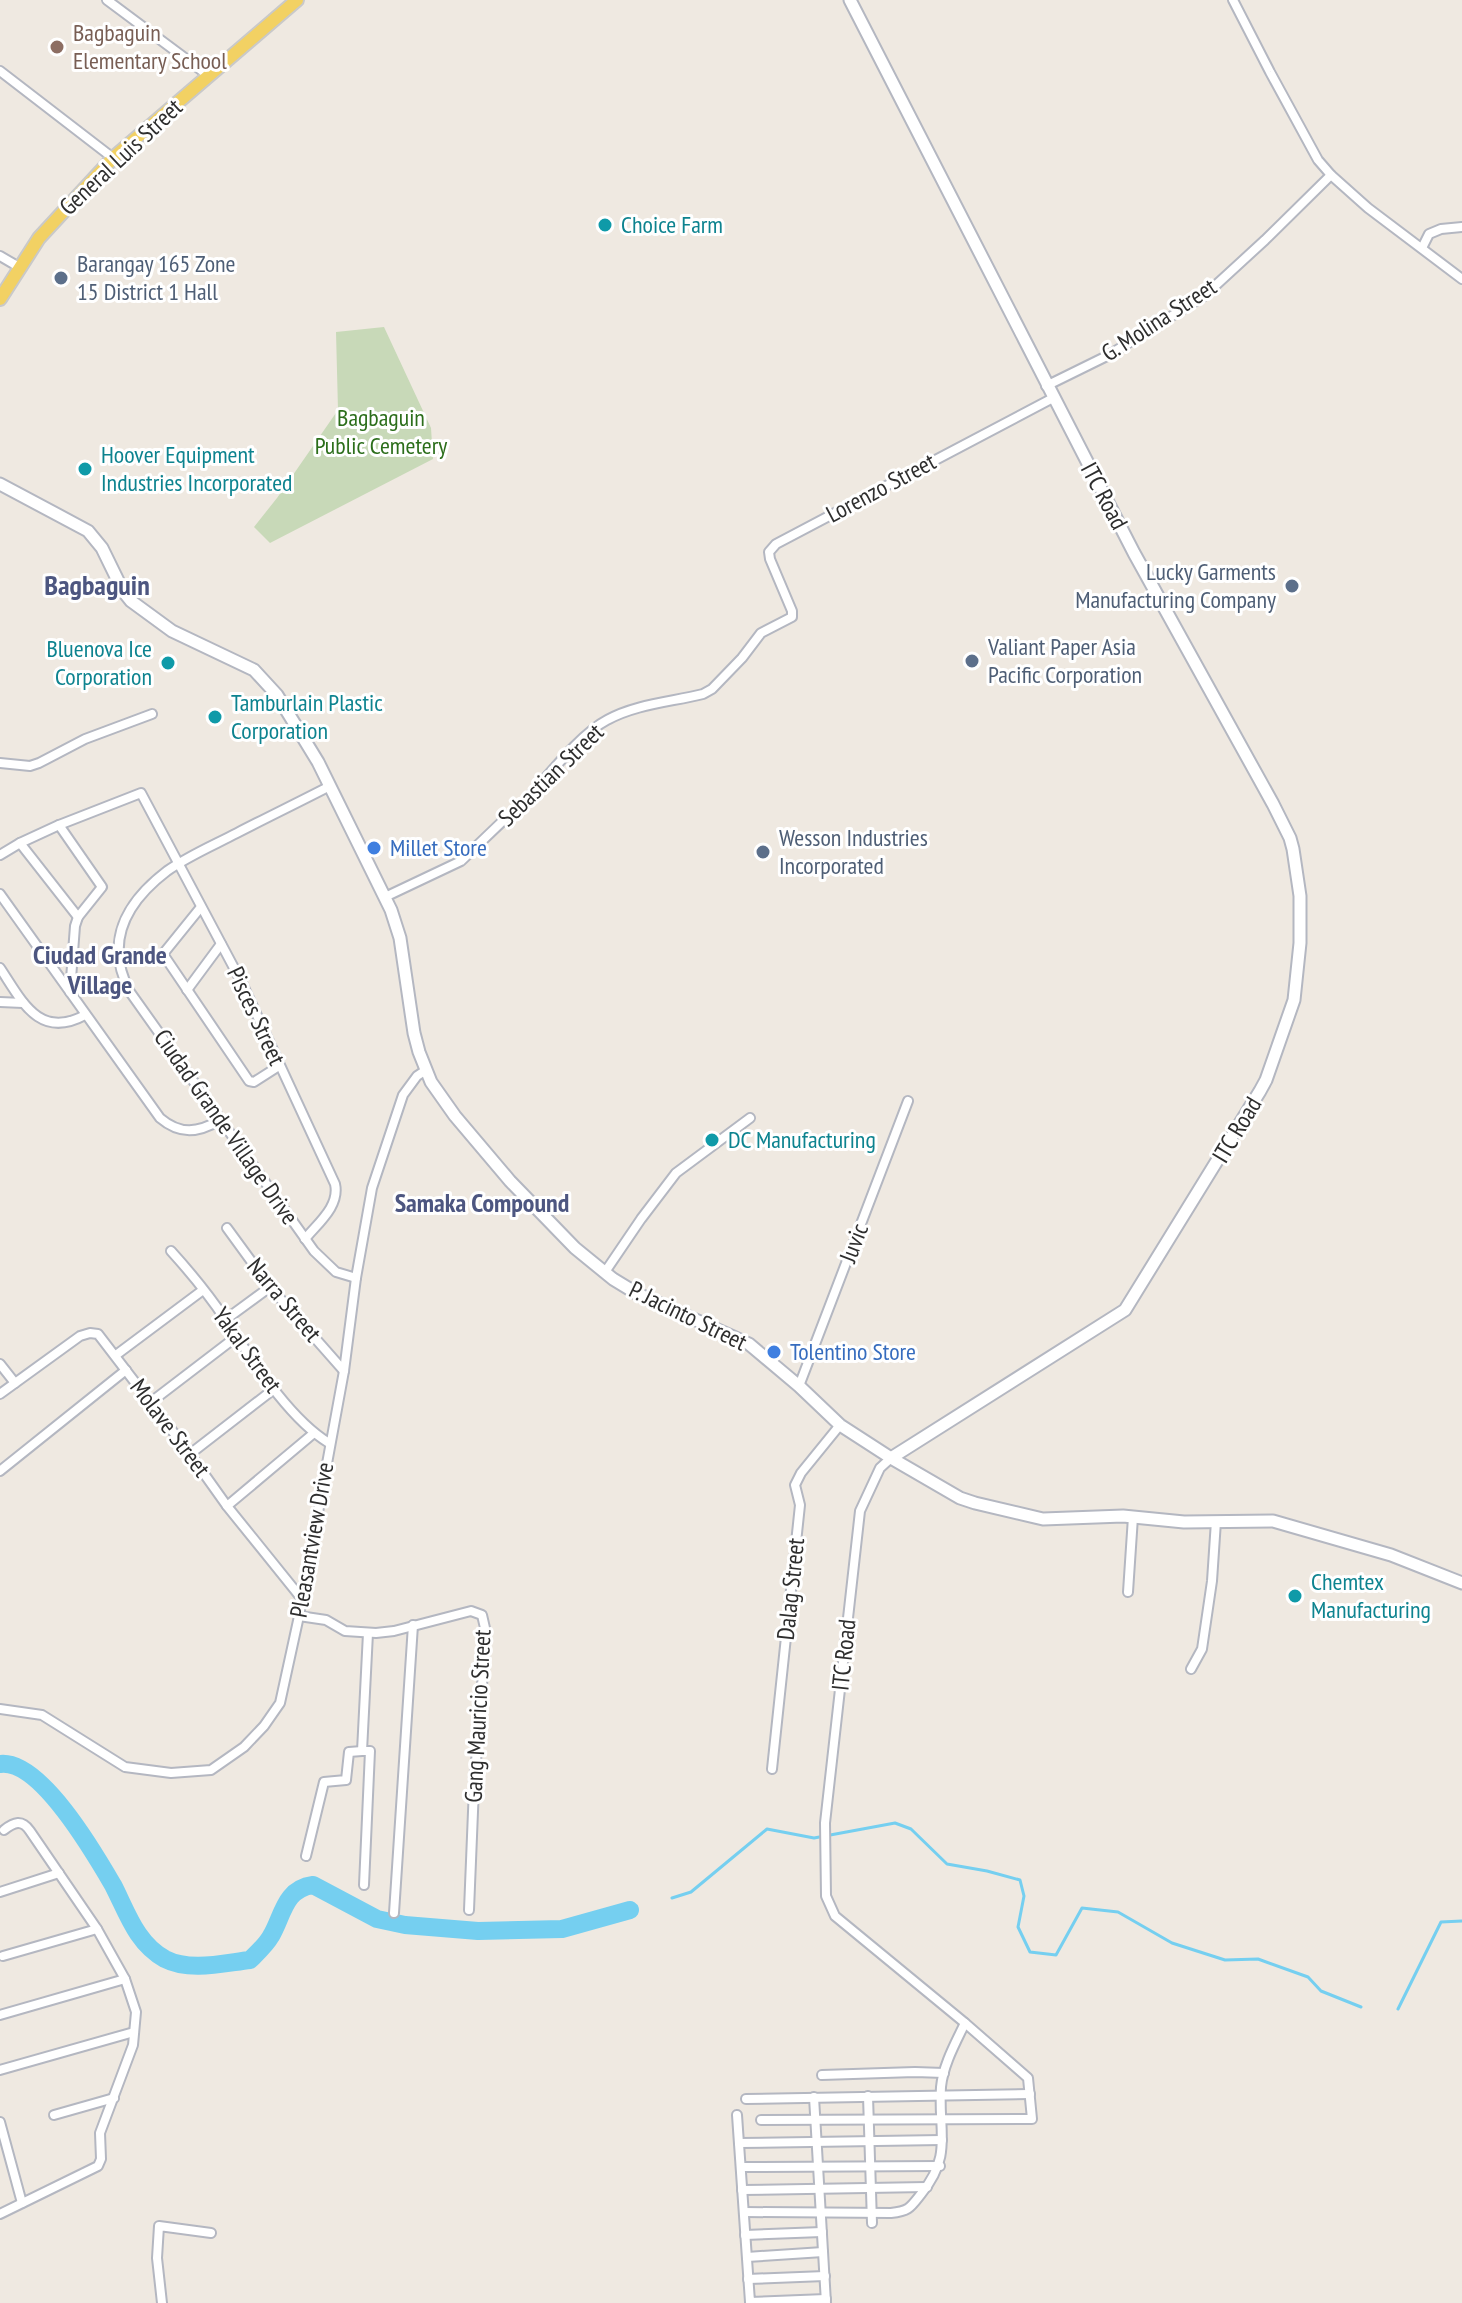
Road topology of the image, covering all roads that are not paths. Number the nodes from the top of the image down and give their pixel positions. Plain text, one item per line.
1 (107, 0) edge
2 (297, 0) edge
3 (850, 0) edge
4 (1233, 0) edge
5 (0, 71) edge
6 (209, 76) junction
7 (113, 158) junction
8 (1331, 175) junction
9 (1462, 227) edge
10 (1422, 248) junction
11 (0, 256) edge
12 (19, 267) junction
13 (1462, 279) edge
14 (0, 299) edge
15 (1046, 386) junction
16 (1053, 398) junction
17 (0, 484) edge
18 (792, 611) joint
19 (152, 714) dead end
20 (0, 763) edge
21 (330, 786) junction
22 (59, 825) junction
23 (20, 843) junction
24 (0, 855) edge
25 (179, 864) junction
26 (0, 894) edge
27 (385, 897) junction
28 (201, 907) junction
29 (78, 917) junction
30 (221, 944) junction
31 (0, 968) edge
32 (187, 990) junction
33 (70, 993) junction
34 (0, 1002) edge
35 (23, 1003) junction
36 (85, 1015) junction
37 (279, 1066) junction
38 (426, 1070) junction
39 (908, 1101) dead end
40 (750, 1118) dead end
41 (220, 1120) junction
42 (227, 1228) dead end
43 (305, 1239) junction
44 (171, 1251) dead end
45 (605, 1272) junction
46 (356, 1278) junction
47 (270, 1287) junction
48 (203, 1290) junction
49 (225, 1320) junction
50 (236, 1337) junction
51 (116, 1355) junction
52 (0, 1364) edge
53 (126, 1370) junction
54 (344, 1371) junction
55 (15, 1383) junction
56 (799, 1386) junction
57 (274, 1389) junction
58 (0, 1394) edge
59 (151, 1402) junction
60 (840, 1425) junction
61 (314, 1433) junction
62 (329, 1443) junction
63 (190, 1454) junction
64 (891, 1458) junction
65 (0, 1471) edge
66 (227, 1506) junction
67 (1133, 1517) junction
68 (1216, 1521) junction
69 (1462, 1583) edge
70 (1128, 1592) dead end
71 (302, 1599) junction
72 (299, 1616) junction
73 (413, 1625) junction
74 (368, 1633) junction
75 (1191, 1669) dead end
76 (0, 1709) edge
77 (362, 1751) junction
78 (772, 1769) dead end
79 (4, 1830) dead end
80 (306, 1856) dead end
81 (59, 1873) junction
82 (364, 1885) dead end
83 (0, 1892) edge
84 (469, 1910) dead end
85 (394, 1913) dead end
86 (97, 1929) junction
87 (3, 1956) dead end
88 (125, 1979) junction
89 (0, 2015) edge
90 (965, 2023) junction
91 (134, 2032) junction
92 (0, 2070) edge
93 (944, 2073) junction
94 (822, 2075) dead end
95 (1030, 2094) junction
96 (941, 2095) junction
97 (868, 2096) junction
98 (814, 2097) junction
99 (114, 2098) junction
100 (746, 2099) dead end
101 (54, 2115) dead end
102 (737, 2115) dead end
103 (942, 2119) junction
104 (761, 2120) dead end
105 (815, 2120) junction
106 (869, 2120) junction
107 (0, 2122) edge
108 (942, 2140) junction
109 (869, 2141) junction
110 (817, 2142) junction
111 (739, 2143) junction
112 (818, 2166) junction
113 (870, 2166) junction
114 (940, 2166) junction
115 (741, 2167) junction
116 (927, 2187) junction
117 (819, 2188) junction
118 (871, 2188) junction
119 (742, 2190) junction
120 (22, 2203) junction
121 (821, 2211) junction
122 (744, 2212) junction
123 (871, 2212) junction
124 (0, 2214) edge
125 (872, 2223) dead end
126 (822, 2232) junction
127 (211, 2233) dead end
128 (745, 2235) junction
129 (823, 2252) junction
130 (747, 2257) junction
131 (825, 2276) junction
132 (748, 2279) junction
133 (826, 2301) edge
134 (162, 2303) edge

1 - 6 street
2 - 6 main road, General Luis Street
3 - 15 street, ITC Road
4 - 8 street
5 - 7 street
6 - 7 main road, General Luis Street
7 - 12 main road, General Luis Street
8 - 10 street
8 - 15 street, G. Molina Street
9 - 10 street
10 - 13 street
11 - 12 street
12 - 14 main road, General Luis Street
15 - 16 street, ITC Road
16 - 18 street, Lorenzo Street
16 - 64 street, ITC Road
17 - 21 street, P. Jacinto Street
18 - 27 street, Sebastian Street
19 - 20 street
21 - 25 street, Ciudad Grande Village Drive
21 - 27 street, P. Jacinto Street
22 - 23 street
22 - 25 street, Pisces Street
22 - 29 street
23 - 24 street
23 - 29 street
25 - 28 street, Pisces Street
25 - 41 street, Ciudad Grande Village Drive
26 - 33 street
27 - 38 street, P. Jacinto Street
28 - 30 street, Pisces Street
28 - 32 street
29 - 33 street
30 - 32 street
30 - 37 street, Pisces Street
31 - 35 street
32 - 37 street
33 - 36 street
34 - 35 street
35 - 36 street
36 - 41 street
37 - 43 street, Pisces Street
38 - 45 street, P. Jacinto Street
38 - 46 street, Pleasantview Drive
39 - 56 street, Juvic
40 - 45 street
41 - 43 street, Ciudad Grande Village Drive
42 - 47 street, Narra Street
43 - 46 street, Ciudad Grande Village Drive
44 - 48 street, Yakal Street
45 - 56 street, P. Jacinto Street
46 - 54 street, Pleasantview Drive
47 - 49 street
47 - 54 street, Narra Street
48 - 49 street, Yakal Street
48 - 51 street
49 - 50 street, Yakal Street
50 - 57 street, Yakal Street
50 - 59 street
51 - 53 street, Molave Street
51 - 55 street, Molave Street
52 - 55 street
53 - 59 street, Molave Street
53 - 65 street
54 - 62 street, Pleasantview Drive
55 - 58 street, Molave Street
56 - 60 street, P. Jacinto Street
57 - 61 street, Yakal Street
57 - 63 street
59 - 63 street, Molave Street
60 - 64 street, P. Jacinto Street
60 - 78 street, Dalag Street
61 - 62 street, Yakal Street
61 - 66 street
62 - 71 street, Pleasantview Drive
63 - 66 street, Molave Street
64 - 67 street, P. Jacinto Street
64 - 90 street, ITC Road
66 - 71 street, Molave Street
67 - 68 street, P. Jacinto Street
67 - 70 street
68 - 69 street, P. Jacinto Street
68 - 75 street
71 - 72 street, Pleasantview Drive
72 - 74 street, Gang Mauricio Street
72 - 76 street, Pleasantview Drive
73 - 74 street, Gang Mauricio Street
73 - 84 street, Gang Mauricio Street
73 - 85 street
74 - 77 street
77 - 80 street
77 - 82 street
79 - 81 street
81 - 83 street
81 - 86 street
86 - 87 street
86 - 88 street
88 - 89 street
88 - 91 street
90 - 93 street
90 - 95 street, ITC Road
91 - 92 street
91 - 99 street
93 - 94 street
93 - 96 street
95 - 96 street
95 - 103 street, ITC Road
96 - 97 street
96 - 103 street
97 - 98 street
97 - 106 street
98 - 100 street
98 - 105 street
99 - 101 street
99 - 120 street
102 - 111 street
103 - 106 street
103 - 108 street
104 - 105 street
105 - 106 street
105 - 110 street
106 - 109 street
107 - 120 street
108 - 109 street
108 - 114 street
109 - 110 street
109 - 113 street
110 - 111 street
110 - 112 street
111 - 115 street
112 - 113 street
112 - 115 street
112 - 117 street
113 - 114 street
113 - 118 street
114 - 116 street
115 - 119 street
116 - 118 street
116 - 123 street
117 - 118 street
117 - 119 street
117 - 121 street
118 - 123 street
119 - 122 street
120 - 124 street
121 - 122 street
121 - 123 street
121 - 126 street
122 - 128 street
123 - 125 street
126 - 128 street
126 - 129 street
127 - 134 street
128 - 130 street
129 - 130 street
129 - 131 street
130 - 132 street
131 - 132 street
131 - 133 street
132 - 133 street

